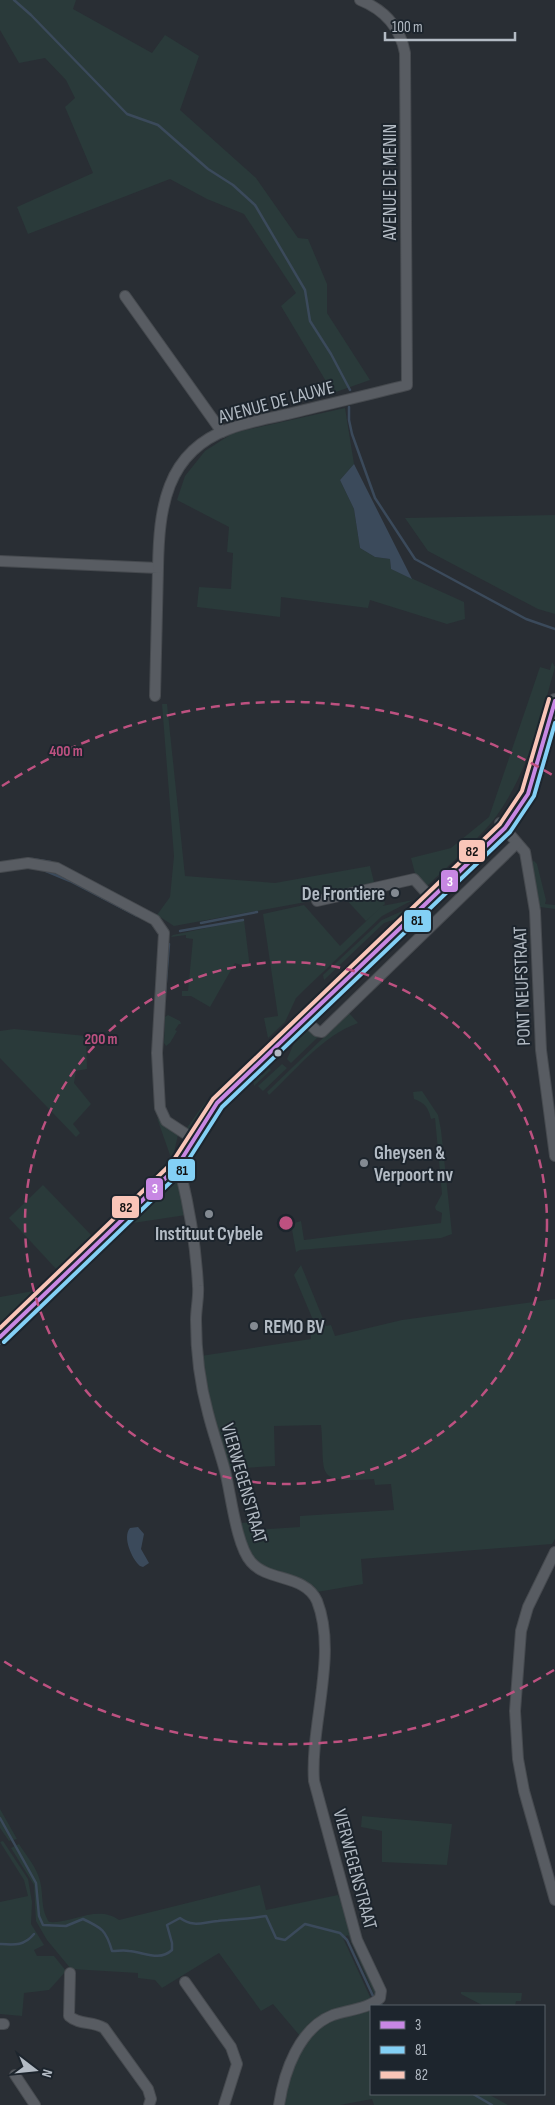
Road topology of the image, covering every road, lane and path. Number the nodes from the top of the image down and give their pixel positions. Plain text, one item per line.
1 (360, 0) edge
2 (125, 296) dead end
3 (408, 385) joint
4 (222, 432) junction
5 (0, 561) edge
6 (158, 568) junction
7 (154, 696) dead end
8 (555, 701) edge
9 (503, 825) junction
10 (517, 843) junction
11 (0, 867) edge
12 (430, 897) junction
13 (317, 901) dead end
14 (303, 1018) junction
15 (197, 1143) junction
16 (555, 1156) edge
17 (176, 1168) junction
18 (0, 1337) edge
19 (555, 1552) edge
20 (555, 1900) edge
21 (70, 1973) dead end
22 (185, 1982) dead end
23 (15, 2075) dead end
24 (35, 2105) edge
25 (149, 2105) edge
26 (224, 2105) edge
27 (279, 2105) edge

1 - 3 street, AVENUE DE MENIN
2 - 4 street
3 - 4 street, AVENUE DE LAUWE
4 - 6 street, AVENUE DE LAUWE
5 - 6 street
6 - 7 street, AVENUE DE LAUWE
8 - 9 main road
9 - 10 street, PONT NEUFSTRAAT
9 - 12 main road
10 - 14 street
10 - 16 street, PONT NEUFSTRAAT
11 - 15 street
12 - 13 street
12 - 14 main road
14 - 15 main road
15 - 17 main road
17 - 18 main road
17 - 27 street, VIERWEGENSTRAAT
19 - 20 street
21 - 25 street
22 - 26 street
23 - 24 street

